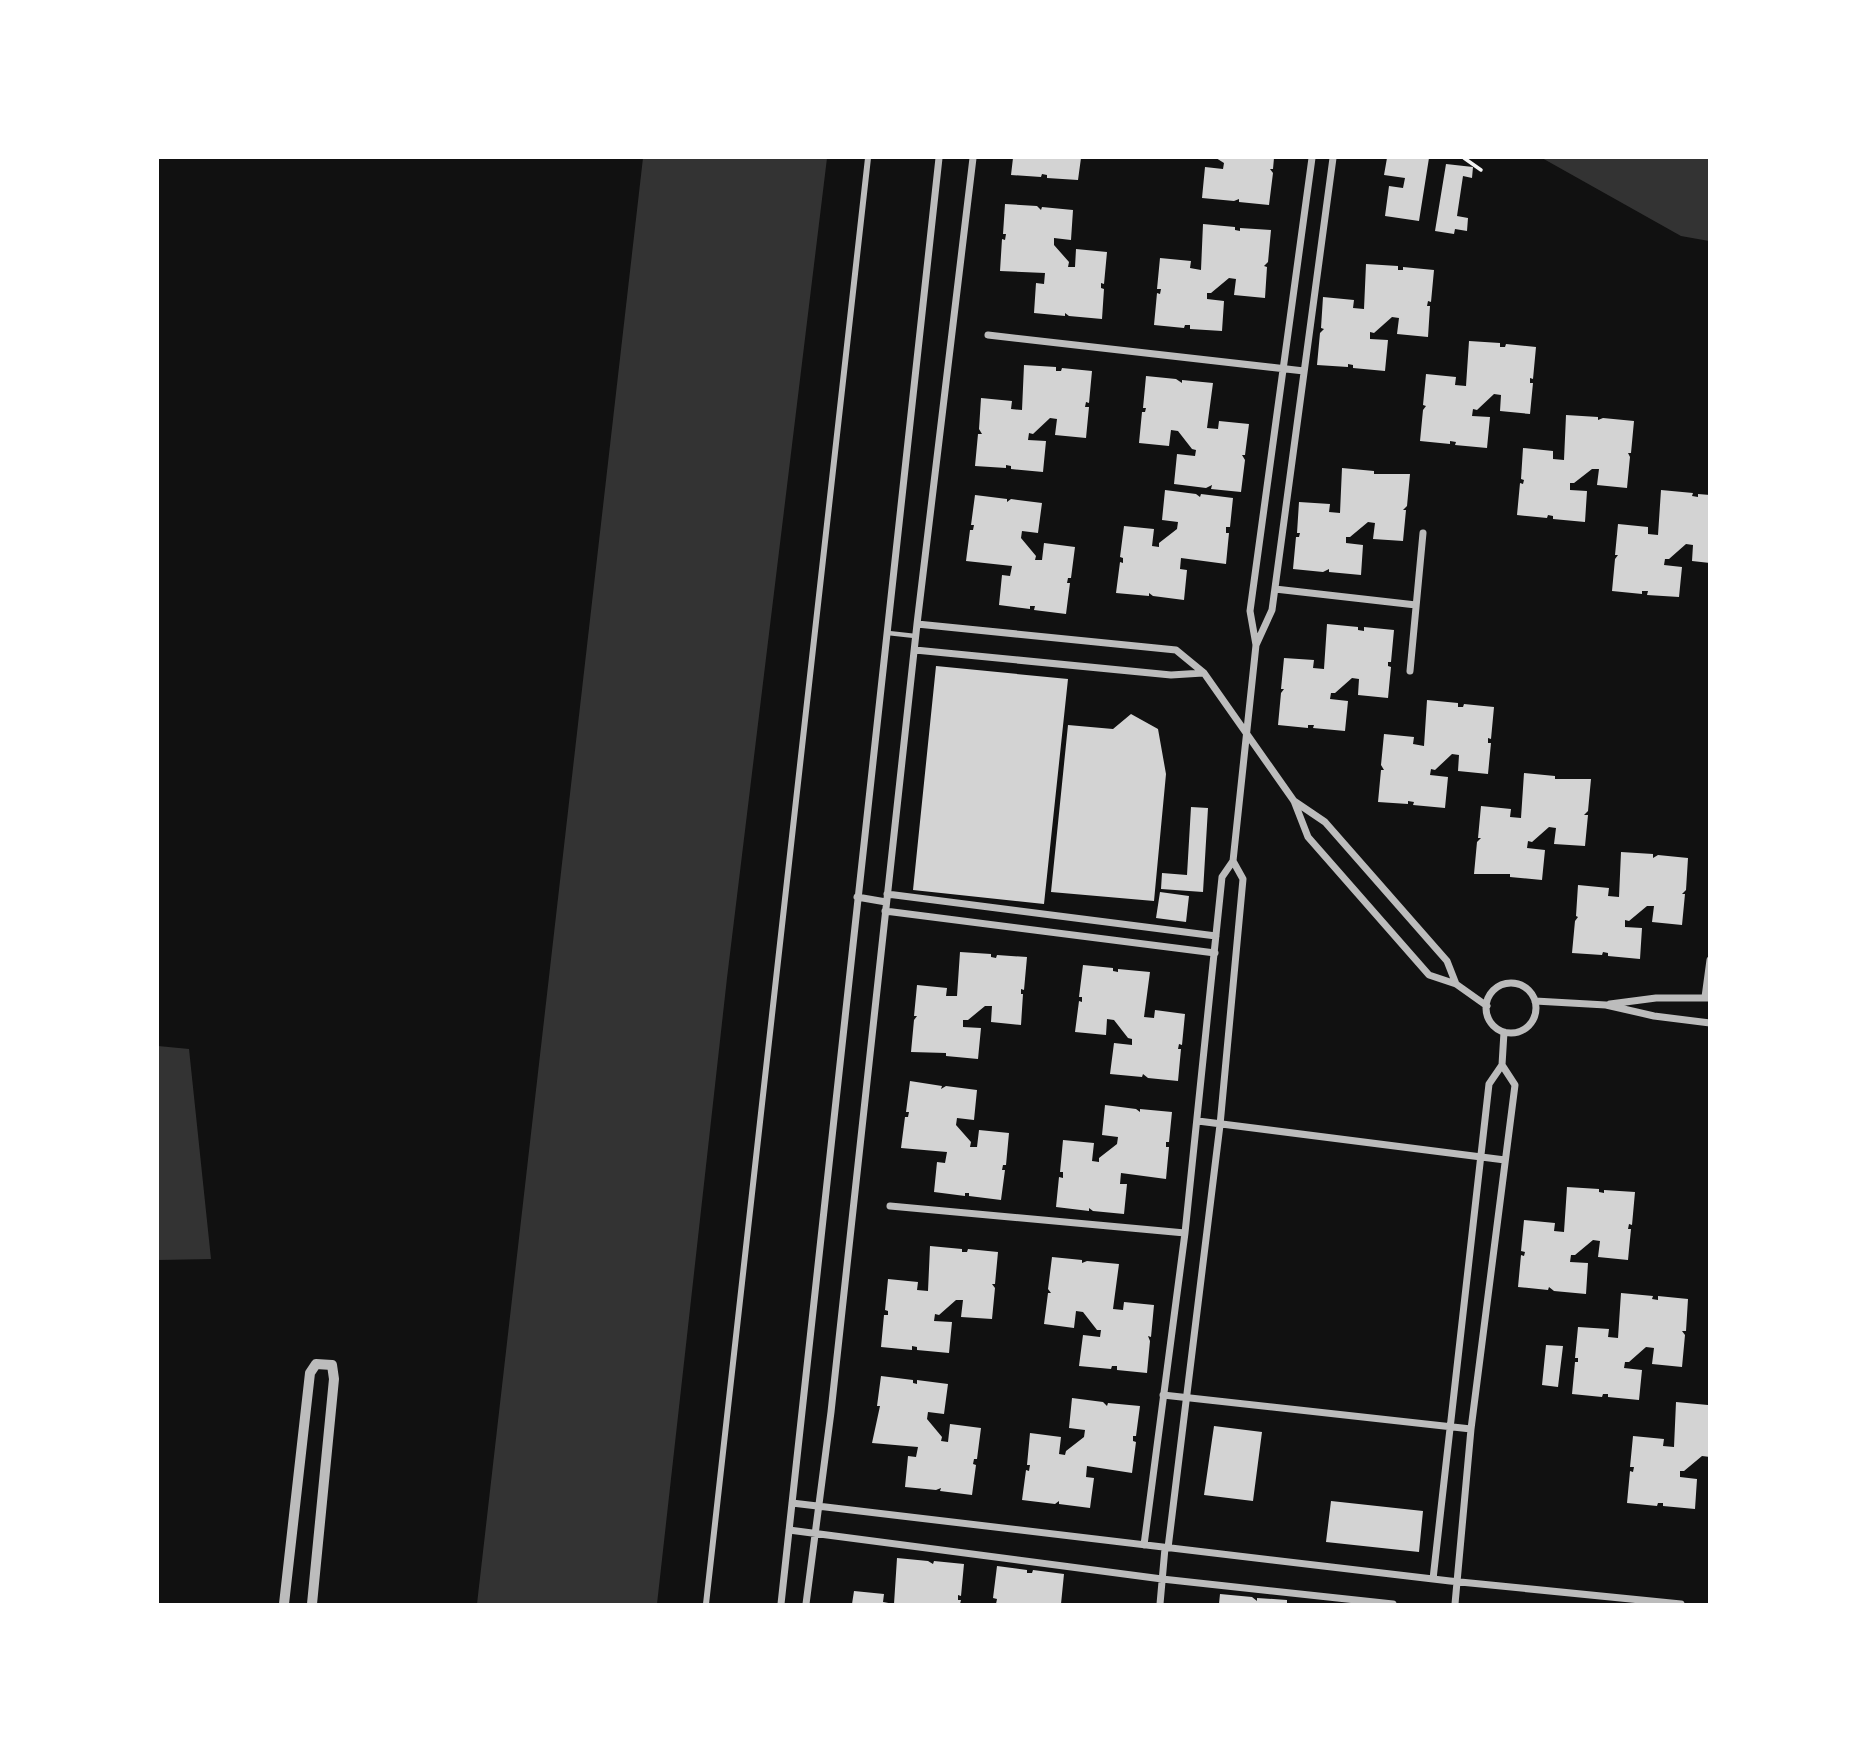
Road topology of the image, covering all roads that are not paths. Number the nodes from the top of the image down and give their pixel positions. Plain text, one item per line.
1 (868, 158) edge
2 (939, 158) edge
3 (973, 158) edge
4 (1312, 158) edge
5 (1334, 158) edge
6 (988, 335) dead end
7 (1284, 369) junction
8 (1304, 371) junction
9 (1423, 533) dead end
10 (1275, 589) junction
11 (1416, 606) junction
12 (917, 624) junction
13 (888, 633) junction
14 (916, 636) junction
15 (1256, 645) junction
16 (915, 650) junction
17 (1410, 671) dead end
18 (1204, 673) junction
19 (1247, 735) junction
20 (1294, 801) junction
21 (1233, 860) junction
22 (857, 897) junction
23 (886, 898) junction
24 (885, 911) junction
25 (1216, 936) junction
26 (1214, 953) junction
27 (1710, 960) edge
28 (1456, 984) junction
29 (1707, 998) edge
30 (1535, 1001) junction
31 (1606, 1005) junction
32 (1487, 1006) junction
33 (1710, 1023) edge
34 (1504, 1032) junction
35 (1502, 1065) junction
36 (1198, 1121) junction
37 (1505, 1160) junction
38 (890, 1206) dead end
39 (1185, 1233) junction
40 (1163, 1395) junction
41 (1187, 1397) junction
42 (1448, 1424) junction
43 (1471, 1429) junction
44 (792, 1503) junction
45 (816, 1506) junction
46 (789, 1530) junction
47 (813, 1533) junction
48 (1144, 1545) junction
49 (1167, 1548) junction
50 (1162, 1578) junction
51 (1433, 1579) junction
52 (1457, 1581) junction
53 (284, 1605) edge
54 (312, 1605) edge
55 (706, 1605) edge
56 (781, 1605) edge
57 (806, 1605) edge
58 (1160, 1605) edge
59 (1393, 1605) edge
60 (1455, 1605) edge
61 (1681, 1605) edge

1 - 55 street
2 - 13 street
3 - 12 street
4 - 7 street
5 - 8 street
6 - 7 street
7 - 8 street
7 - 15 street
8 - 10 street
9 - 11 street
10 - 11 street
10 - 15 street
11 - 17 street
12 - 14 street
12 - 18 street
13 - 14 lane
13 - 22 street
14 - 16 street
15 - 19 street
16 - 18 street
16 - 23 street
18 - 19 street
19 - 20 street
19 - 21 street
20 - 28 street
20 - 28 street
21 - 25 street
21 - 41 street
22 - 23 street
22 - 44 street
23 - 24 street
23 - 25 street
24 - 26 street
24 - 45 street
25 - 26 street
26 - 36 street
27 - 29 street
28 - 32 street
29 - 31 street
30 - 31 street
30 - 32 street
30 - 34 street
31 - 33 street
32 - 34 street
34 - 35 street
35 - 37 street
35 - 42 street
36 - 37 street
36 - 39 street
37 - 43 street
38 - 39 street
39 - 40 street
40 - 41 street
40 - 48 street
41 - 42 street
41 - 49 street
42 - 43 street
42 - 51 street
43 - 52 street
44 - 45 street
44 - 46 street
45 - 47 street
45 - 48 street
46 - 47 street
46 - 56 street
47 - 50 street
47 - 57 street
48 - 49 street
49 - 50 street
49 - 51 street
50 - 58 street
50 - 59 street
51 - 52 street
52 - 60 street
52 - 61 street
53 - 54 street

